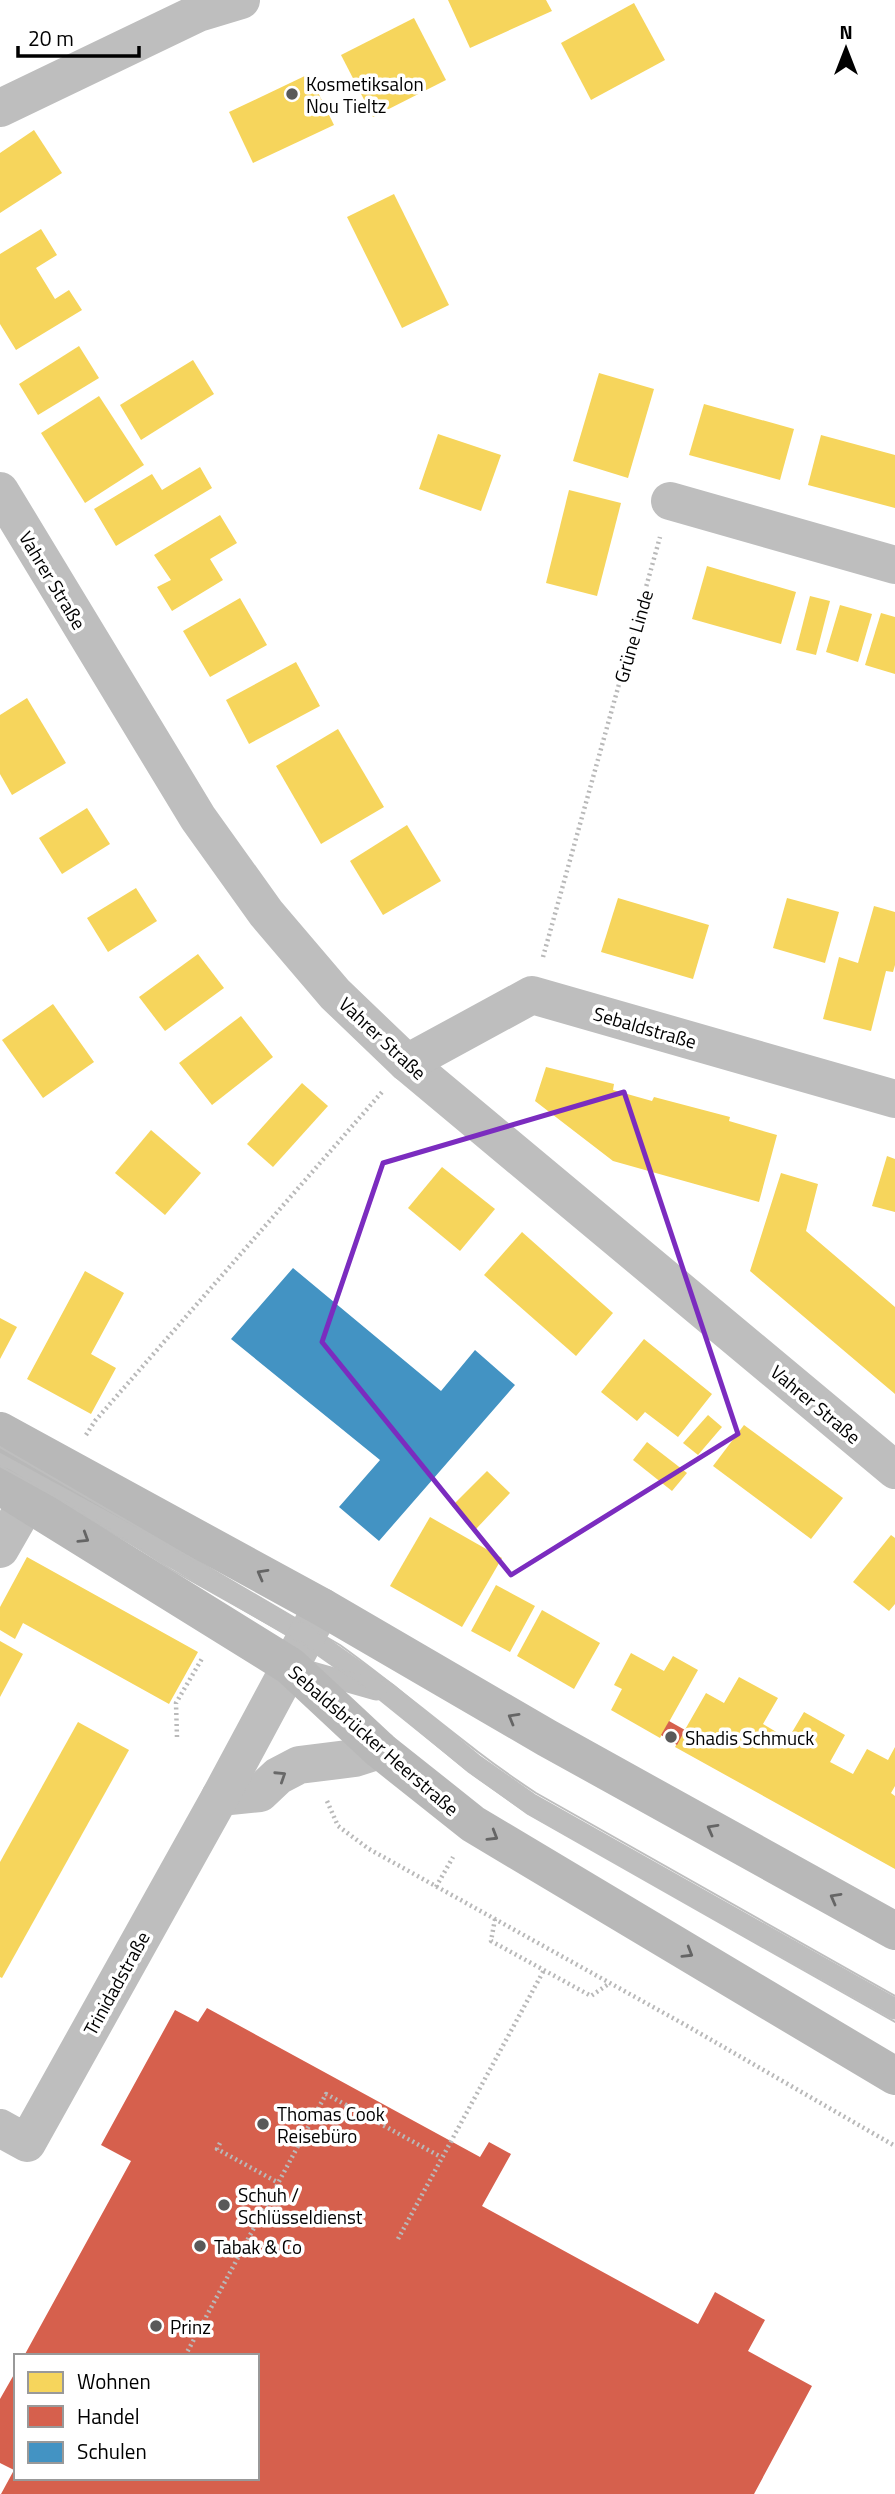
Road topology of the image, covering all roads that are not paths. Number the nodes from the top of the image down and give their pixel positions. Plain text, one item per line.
1 (241, 0) edge
2 (0, 108) edge
3 (0, 491) edge
4 (670, 501) road end
5 (895, 565) edge
6 (407, 1063) junction
7 (895, 1099) edge
8 (0, 1431) edge
9 (0, 1456) edge
10 (895, 1470) edge
11 (13, 1494) edge
12 (0, 1549) edge
13 (306, 1636) junction
14 (388, 1693) junction
15 (380, 1750) junction
16 (220, 1797) junction
17 (895, 1931) edge
18 (895, 2010) edge
19 (879, 2067) edge
20 (895, 2107) edge
21 (14, 2135) edge

1 - 2 street
3 - 6 street, Vahrer Straße
4 - 5 street
6 - 7 street, Sebaldstraße
6 - 10 street, Vahrer Straße
13 -> 8 main road, Sebaldsbrücker Heerstraße
9 - 13 lane
11 - 12 street
11 -> 13 main road, Sebaldsbrücker Heerstraße
13 - 14 lane
13 - 14 lane
13 - 14 lane
13 - 15 main road, Sebaldsbrücker Heerstraße
13 - 16 street, Trinidadstraße
17 -> 13 main road, Sebaldsbrücker Heerstraße
14 - 18 lane
16 -> 15 street
15 -> 19 main road, Sebaldsbrücker Heerstraße
16 - 21 street, Trinidadstraße
19 - 20 main road

